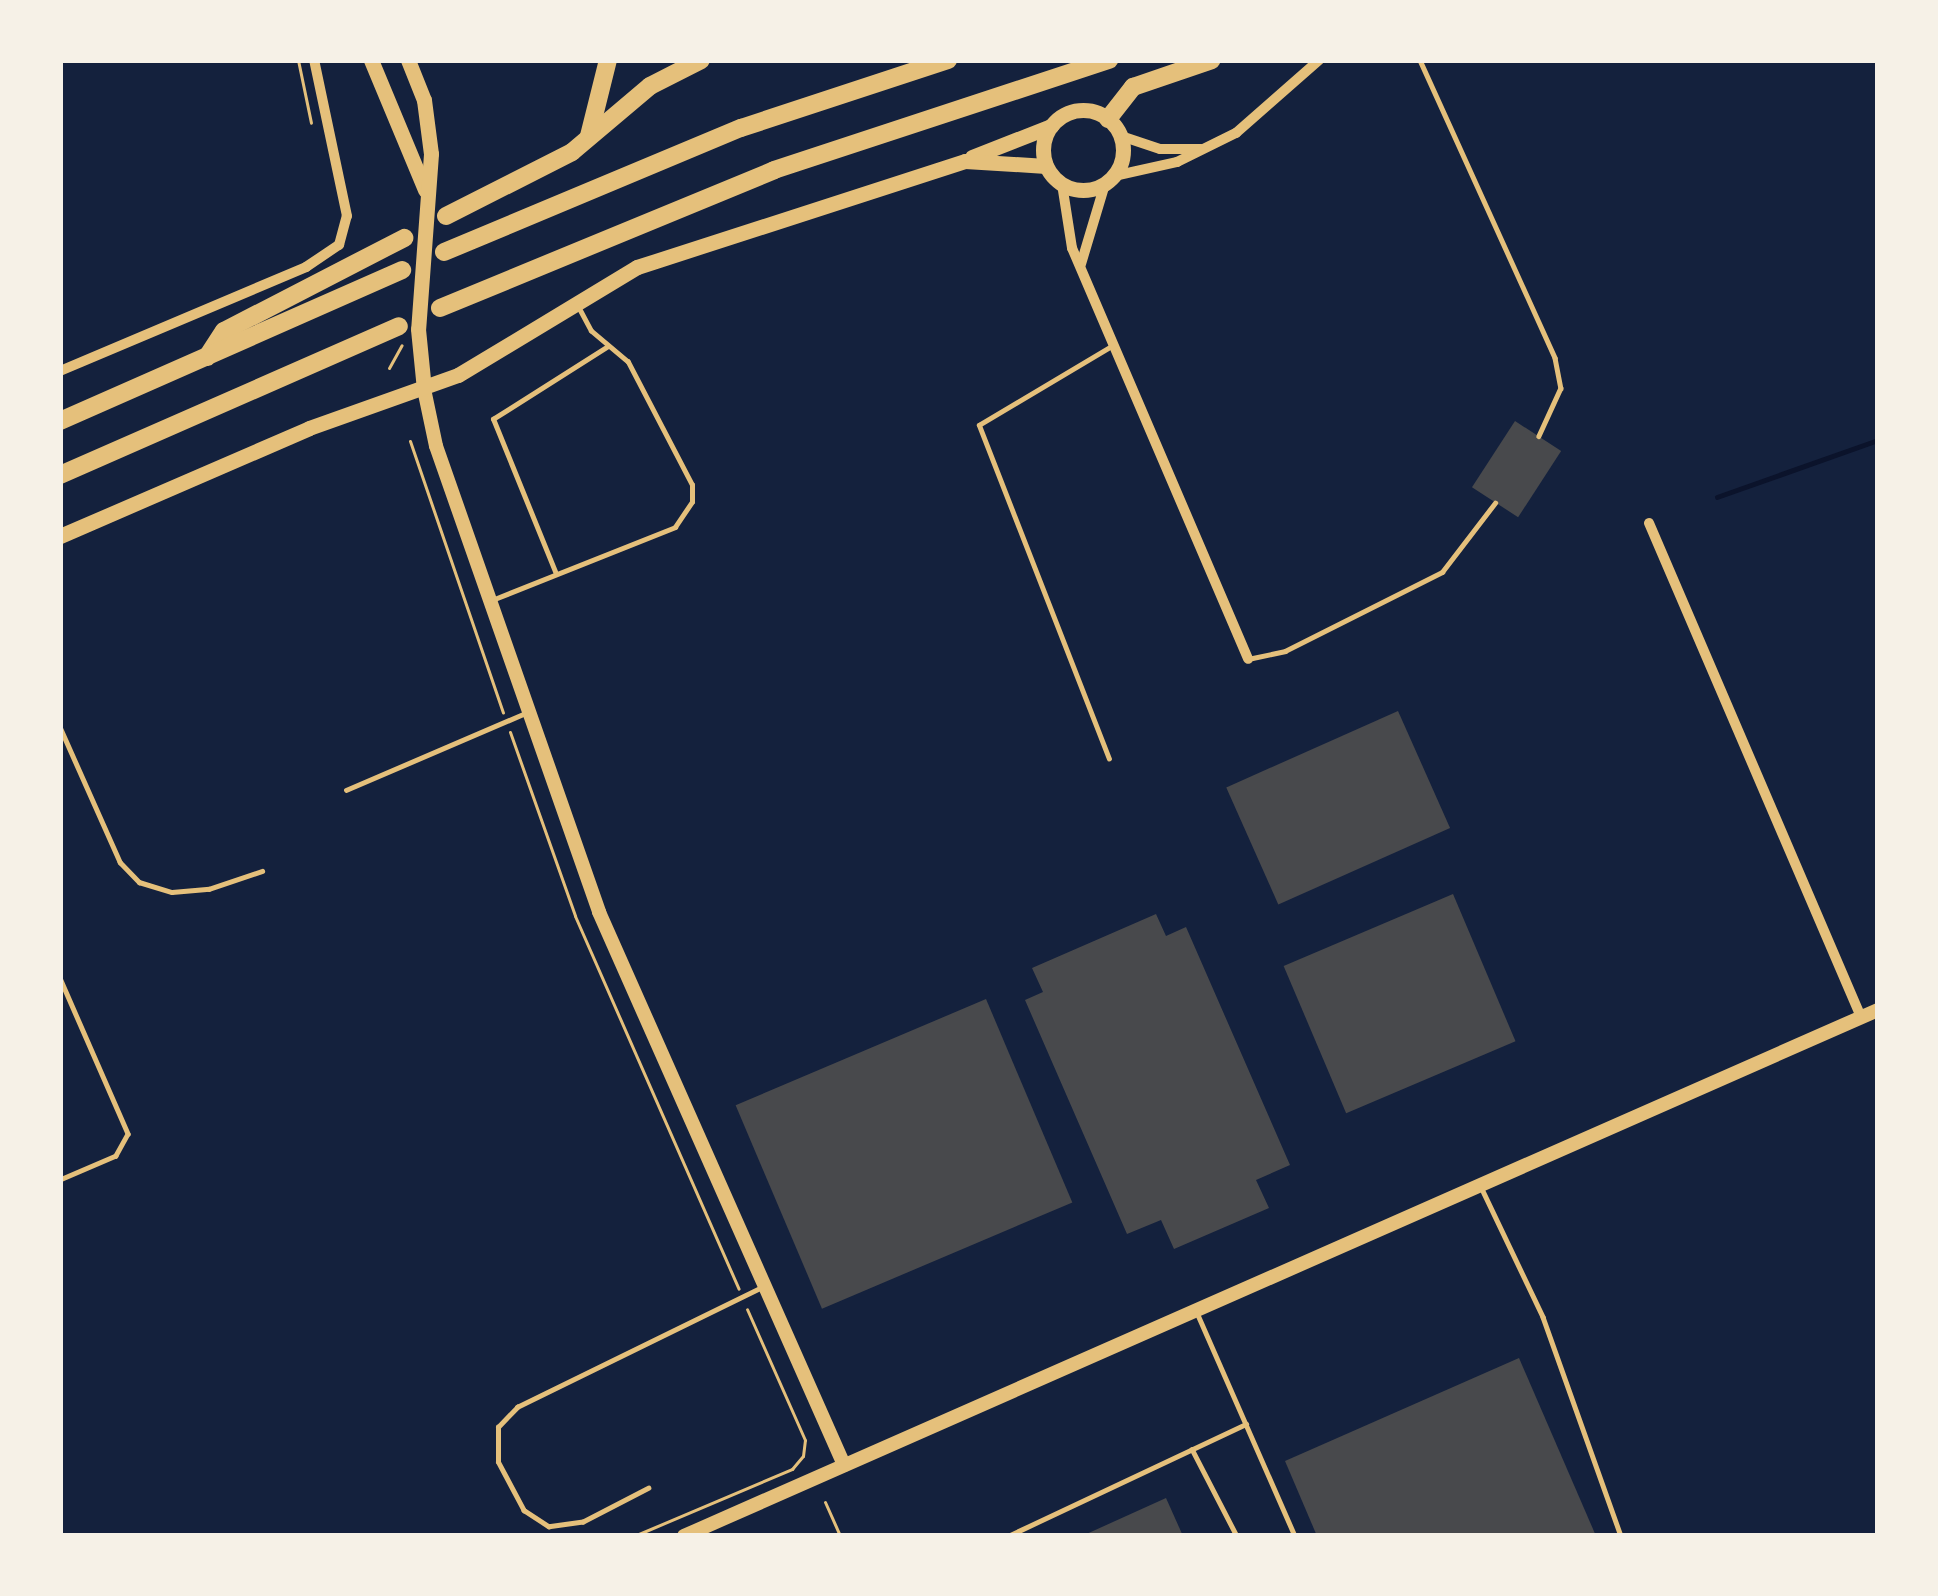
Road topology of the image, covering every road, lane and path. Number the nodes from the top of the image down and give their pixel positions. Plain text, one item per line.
1 (298, 60) edge
2 (314, 60) edge
3 (371, 60) edge
4 (408, 60) edge
5 (608, 60) edge
6 (700, 60) edge
7 (948, 60) edge
8 (1109, 60) edge
9 (1212, 60) edge
10 (1319, 60) edge
11 (1420, 60) edge
12 (1108, 118) junction
13 (1051, 126) junction
14 (1121, 136) junction
15 (588, 140) junction
16 (316, 142) dead end
17 (1204, 149) junction
18 (964, 161) junction
19 (1046, 166) junction
20 (1110, 180) junction
21 (1062, 184) junction
22 (426, 191) junction
23 (446, 216) dead end
24 (404, 238) dead end
25 (444, 252) dead end
26 (1082, 264) junction
27 (402, 270) dead end
28 (576, 303) junction
29 (440, 308) dead end
30 (400, 336) joint
31 (1113, 345) junction
32 (608, 346) junction
33 (207, 357) junction
34 (389, 368) dead end
35 (60, 371) edge
36 (424, 389) junction
37 (60, 422) edge
38 (1539, 436) dead end
39 (410, 441) dead end
40 (60, 476) edge
41 (1495, 503) dead end
42 (1649, 523) dead end
43 (60, 536) edge
44 (556, 574) junction
45 (492, 599) junction
46 (1248, 659) joint
47 (529, 712) junction
48 (506, 722) junction
49 (60, 727) edge
50 (1109, 759) dead end
51 (346, 790) dead end
52 (262, 871) dead end
53 (60, 978) edge
54 (1878, 1010) edge
55 (1862, 1018) junction
56 (60, 1180) edge
57 (1480, 1185) junction
58 (767, 1285) junction
59 (742, 1297) junction
60 (1196, 1310) junction
61 (1246, 1424) junction
62 (1192, 1449) junction
63 (844, 1465) junction
64 (649, 1488) dead end
65 (825, 1502) dead end
66 (566, 1528) junction
67 (570, 1536) edge
68 (634, 1536) edge
69 (684, 1536) edge
70 (840, 1536) edge
71 (1008, 1536) edge
72 (1237, 1536) edge
73 (1295, 1536) edge
74 (1621, 1536) edge

1 - 16 path
2 - 35 street
3 - 22 main road
4 - 22 main road
5 - 15 highway
6 - 15 highway
7 - 25 highway
8 - 29 highway
9 - 12 highway
10 - 17 street
11 - 38 lane
12 - 13 main road
12 - 14 main road
13 - 18 main road
13 - 19 main road
14 - 17 street
14 - 20 main road
15 - 23 highway
17 - 20 street
18 - 19 main road
18 - 28 main road
19 - 21 main road
20 - 21 main road
20 - 26 street
21 - 26 street
22 - 36 main road
24 - 33 highway
26 - 31 street
27 - 33 highway
28 - 32 lane
28 - 36 main road
30 - 34 path
30 - 40 highway
31 - 46 street
31 - 50 lane
32 - 44 lane
32 - 44 lane
33 - 37 highway
36 - 43 main road
36 - 45 street
39 - 48 path
41 - 46 lane
42 - 55 street
44 - 45 lane
45 - 47 street
47 - 48 lane
47 - 58 street
48 - 51 lane
48 - 59 path
49 - 52 lane
53 - 56 lane
54 - 55 street
55 - 57 street
57 - 60 street
57 - 74 lane
58 - 59 lane
58 - 63 street
59 - 66 lane
59 - 68 path
60 - 61 lane
60 - 63 street
61 - 62 lane
61 - 73 lane
62 - 71 lane
62 - 72 lane
63 - 69 street
64 - 66 lane
65 - 70 path
66 - 67 lane

